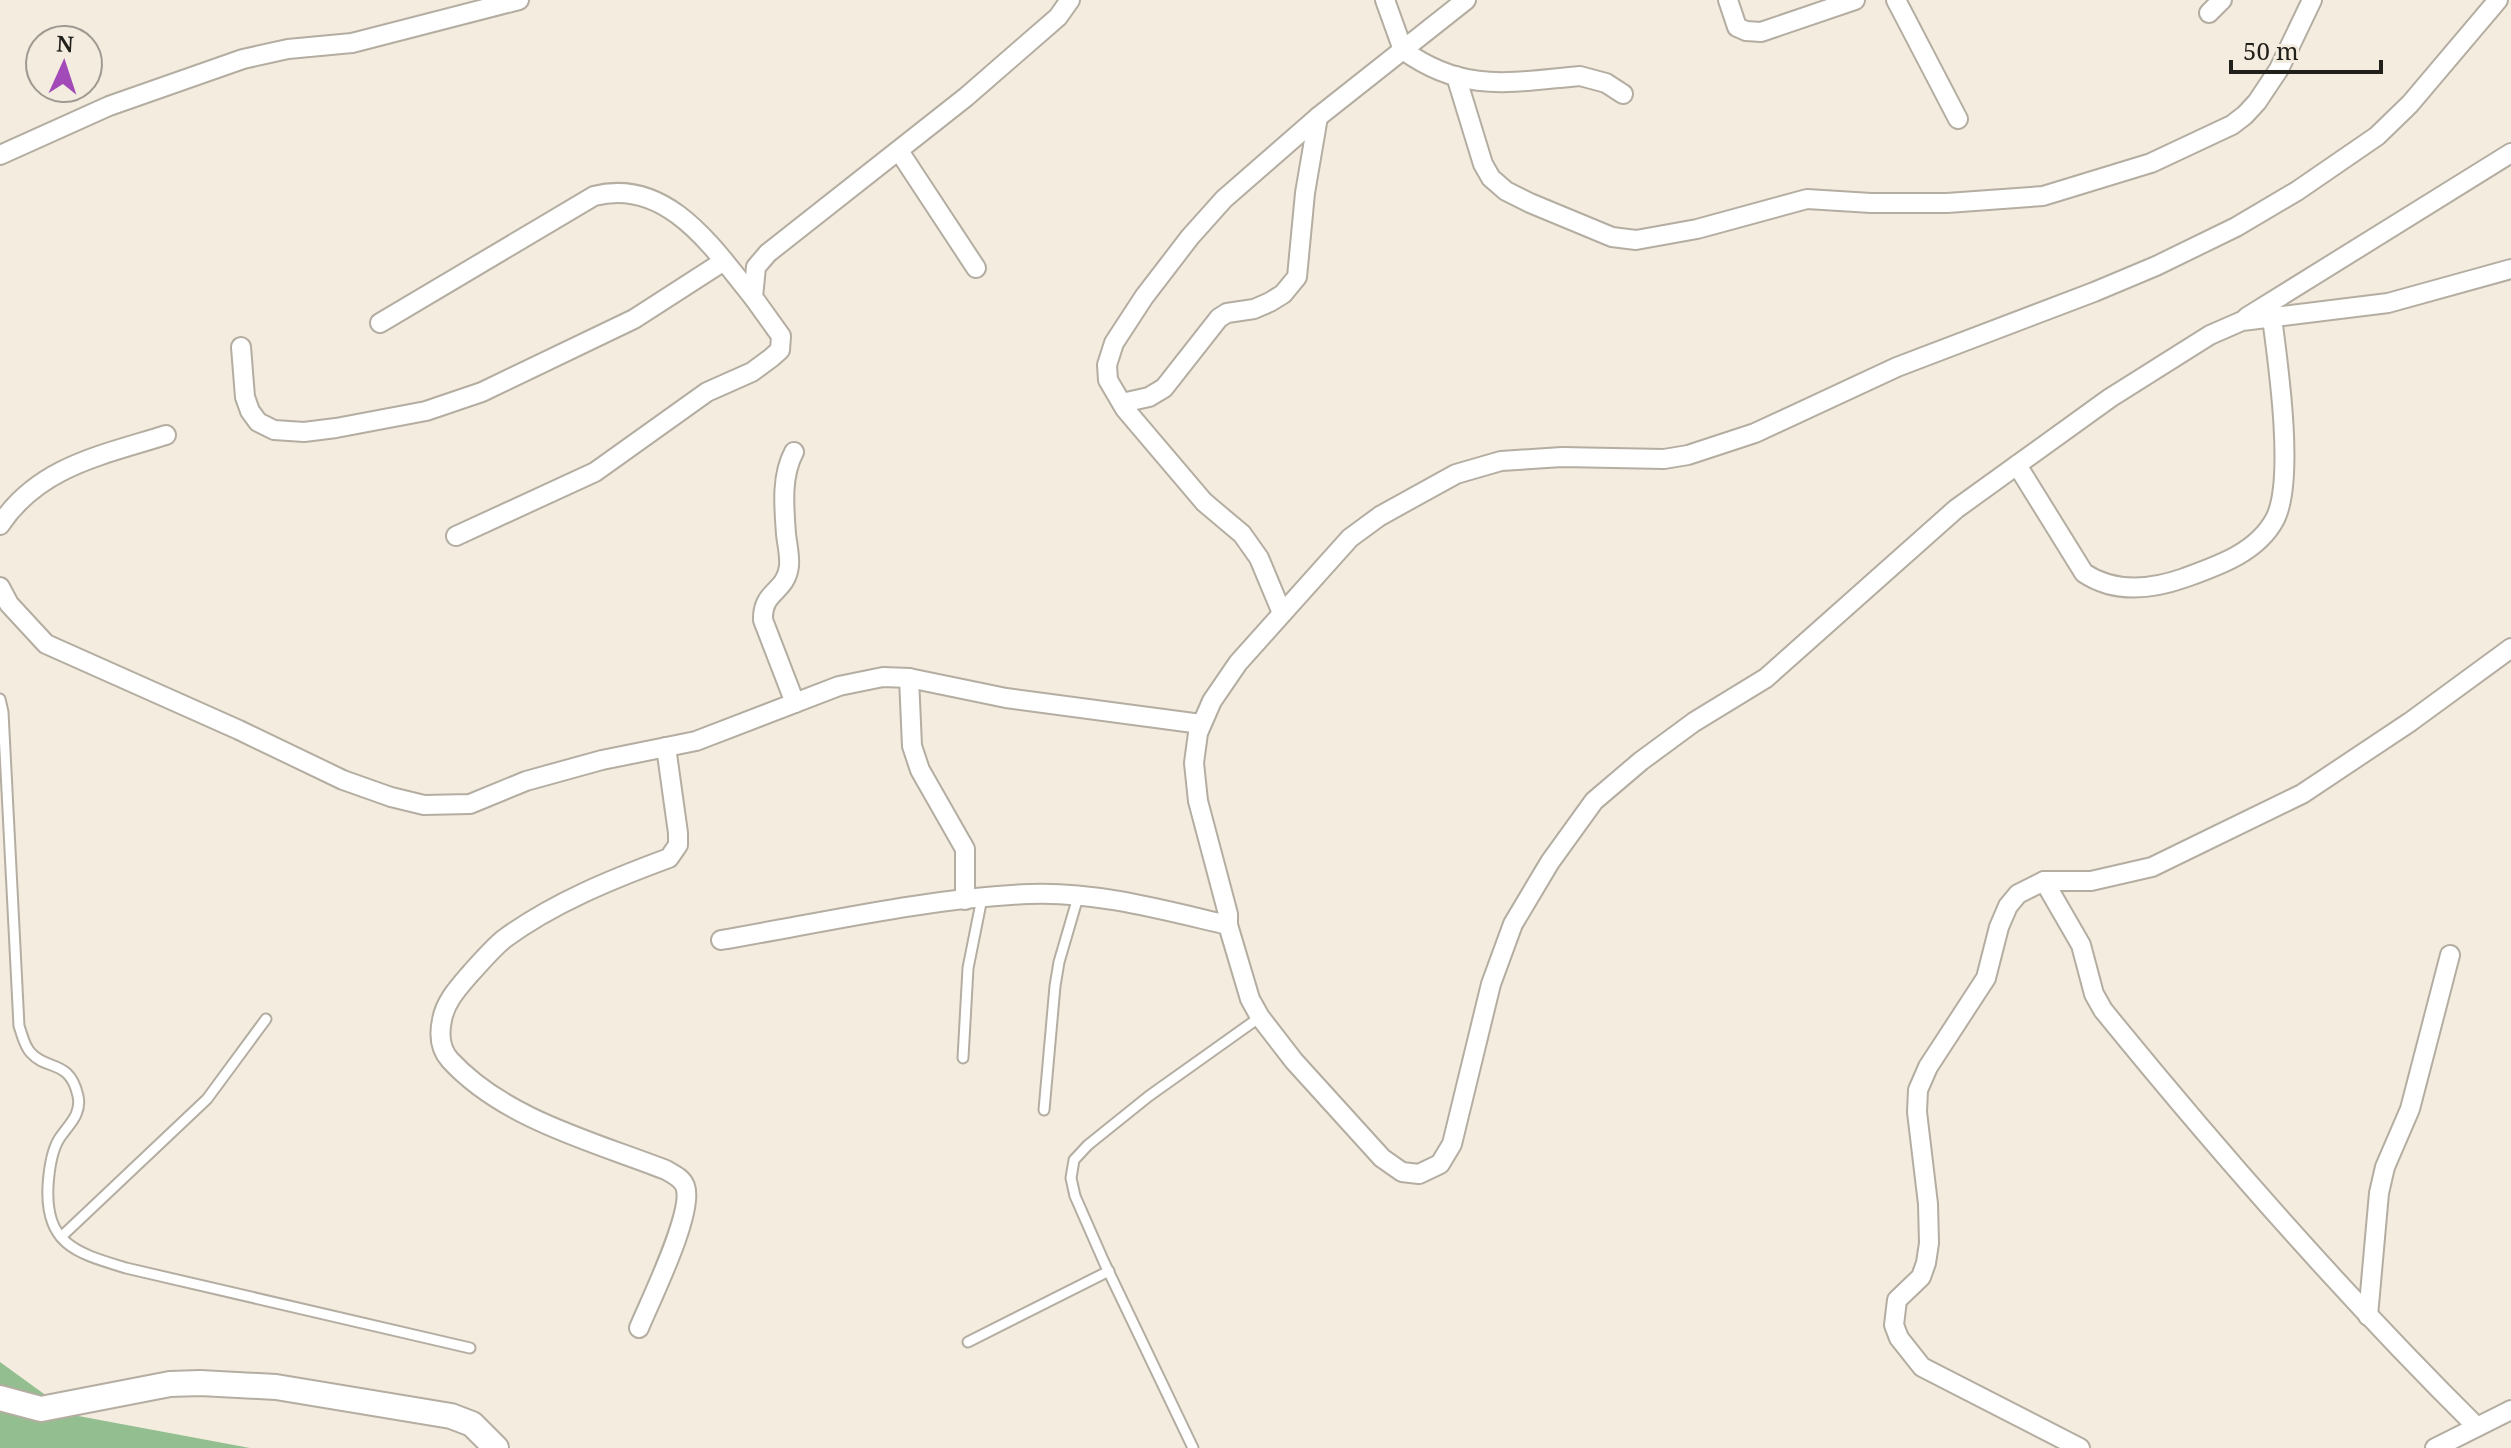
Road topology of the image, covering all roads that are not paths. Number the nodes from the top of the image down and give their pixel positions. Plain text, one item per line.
1 (519, 0) edge
2 (1070, 0) edge
3 (1385, 0) edge
4 (1466, 0) edge
5 (1728, 0) edge
6 (1855, 0) edge
7 (1896, 0) edge
8 (2312, 0) edge
9 (2498, 0) edge
10 (1403, 50) junction
11 (1456, 76) junction
12 (1623, 94) dead end
13 (1318, 117) junction
14 (1958, 119) dead end
15 (899, 151) junction
16 (2511, 153) edge
17 (0, 155) edge
18 (724, 261) junction
19 (976, 268) dead end
20 (2511, 269) edge
21 (753, 297) junction
22 (2272, 318) junction
23 (2242, 321) junction
24 (380, 323) dead end
25 (241, 347) dead end
26 (1122, 403) junction
27 (166, 435) dead end
28 (794, 452) dead end
29 (2017, 465) junction
30 (0, 525) edge
31 (456, 536) dead end
32 (0, 587) edge
33 (1282, 613) junction
34 (2511, 648) edge
35 (909, 678) junction
36 (0, 699) edge
37 (795, 703) junction
38 (1201, 724) junction
39 (666, 747) junction
40 (2044, 881) junction
41 (1078, 897) junction
42 (974, 899) junction
43 (1228, 925) junction
44 (721, 940) dead end
45 (2450, 955) dead end
46 (1260, 1017) junction
47 (266, 1019) dead end
48 (963, 1058) dead end
49 (1044, 1110) dead end
50 (61, 1237) junction
51 (1109, 1271) junction
52 (2368, 1316) junction
53 (639, 1328) dead end
54 (968, 1342) dead end
55 (470, 1348) dead end
56 (0, 1398) edge
57 (2511, 1410) edge
58 (2476, 1426) junction
59 (496, 1448) edge
60 (1193, 1448) edge
61 (2080, 1448) edge
62 (2435, 1448) edge

1 - 17 street
2 - 15 street
3 - 10 street
4 - 10 street
5 - 6 street
7 - 14 street
8 - 11 street
9 - 33 street
10 - 11 street
10 - 13 street
11 - 12 street
13 - 26 street
13 - 26 street
15 - 19 street
15 - 21 street
16 - 23 street
18 - 21 street
18 - 24 street
18 - 25 street
20 - 22 street
21 - 31 street
22 - 23 street
22 - 29 street
23 - 29 street
26 - 33 street
27 - 30 street
28 - 37 street
29 - 46 street
32 - 39 street
33 - 38 street
34 - 40 street
35 - 37 street
35 - 38 street
35 - 42 street
36 - 50 lane
37 - 39 street
38 - 43 street
39 - 53 street
40 - 52 street
40 - 61 street
41 - 42 street
41 - 43 street
41 - 49 lane
42 - 44 street
42 - 48 lane
43 - 46 street
45 - 52 street
46 - 51 lane
47 - 50 lane
50 - 55 lane
51 - 54 lane
51 - 60 lane
52 - 58 street
56 - 59 street
57 - 58 street
58 - 62 street

